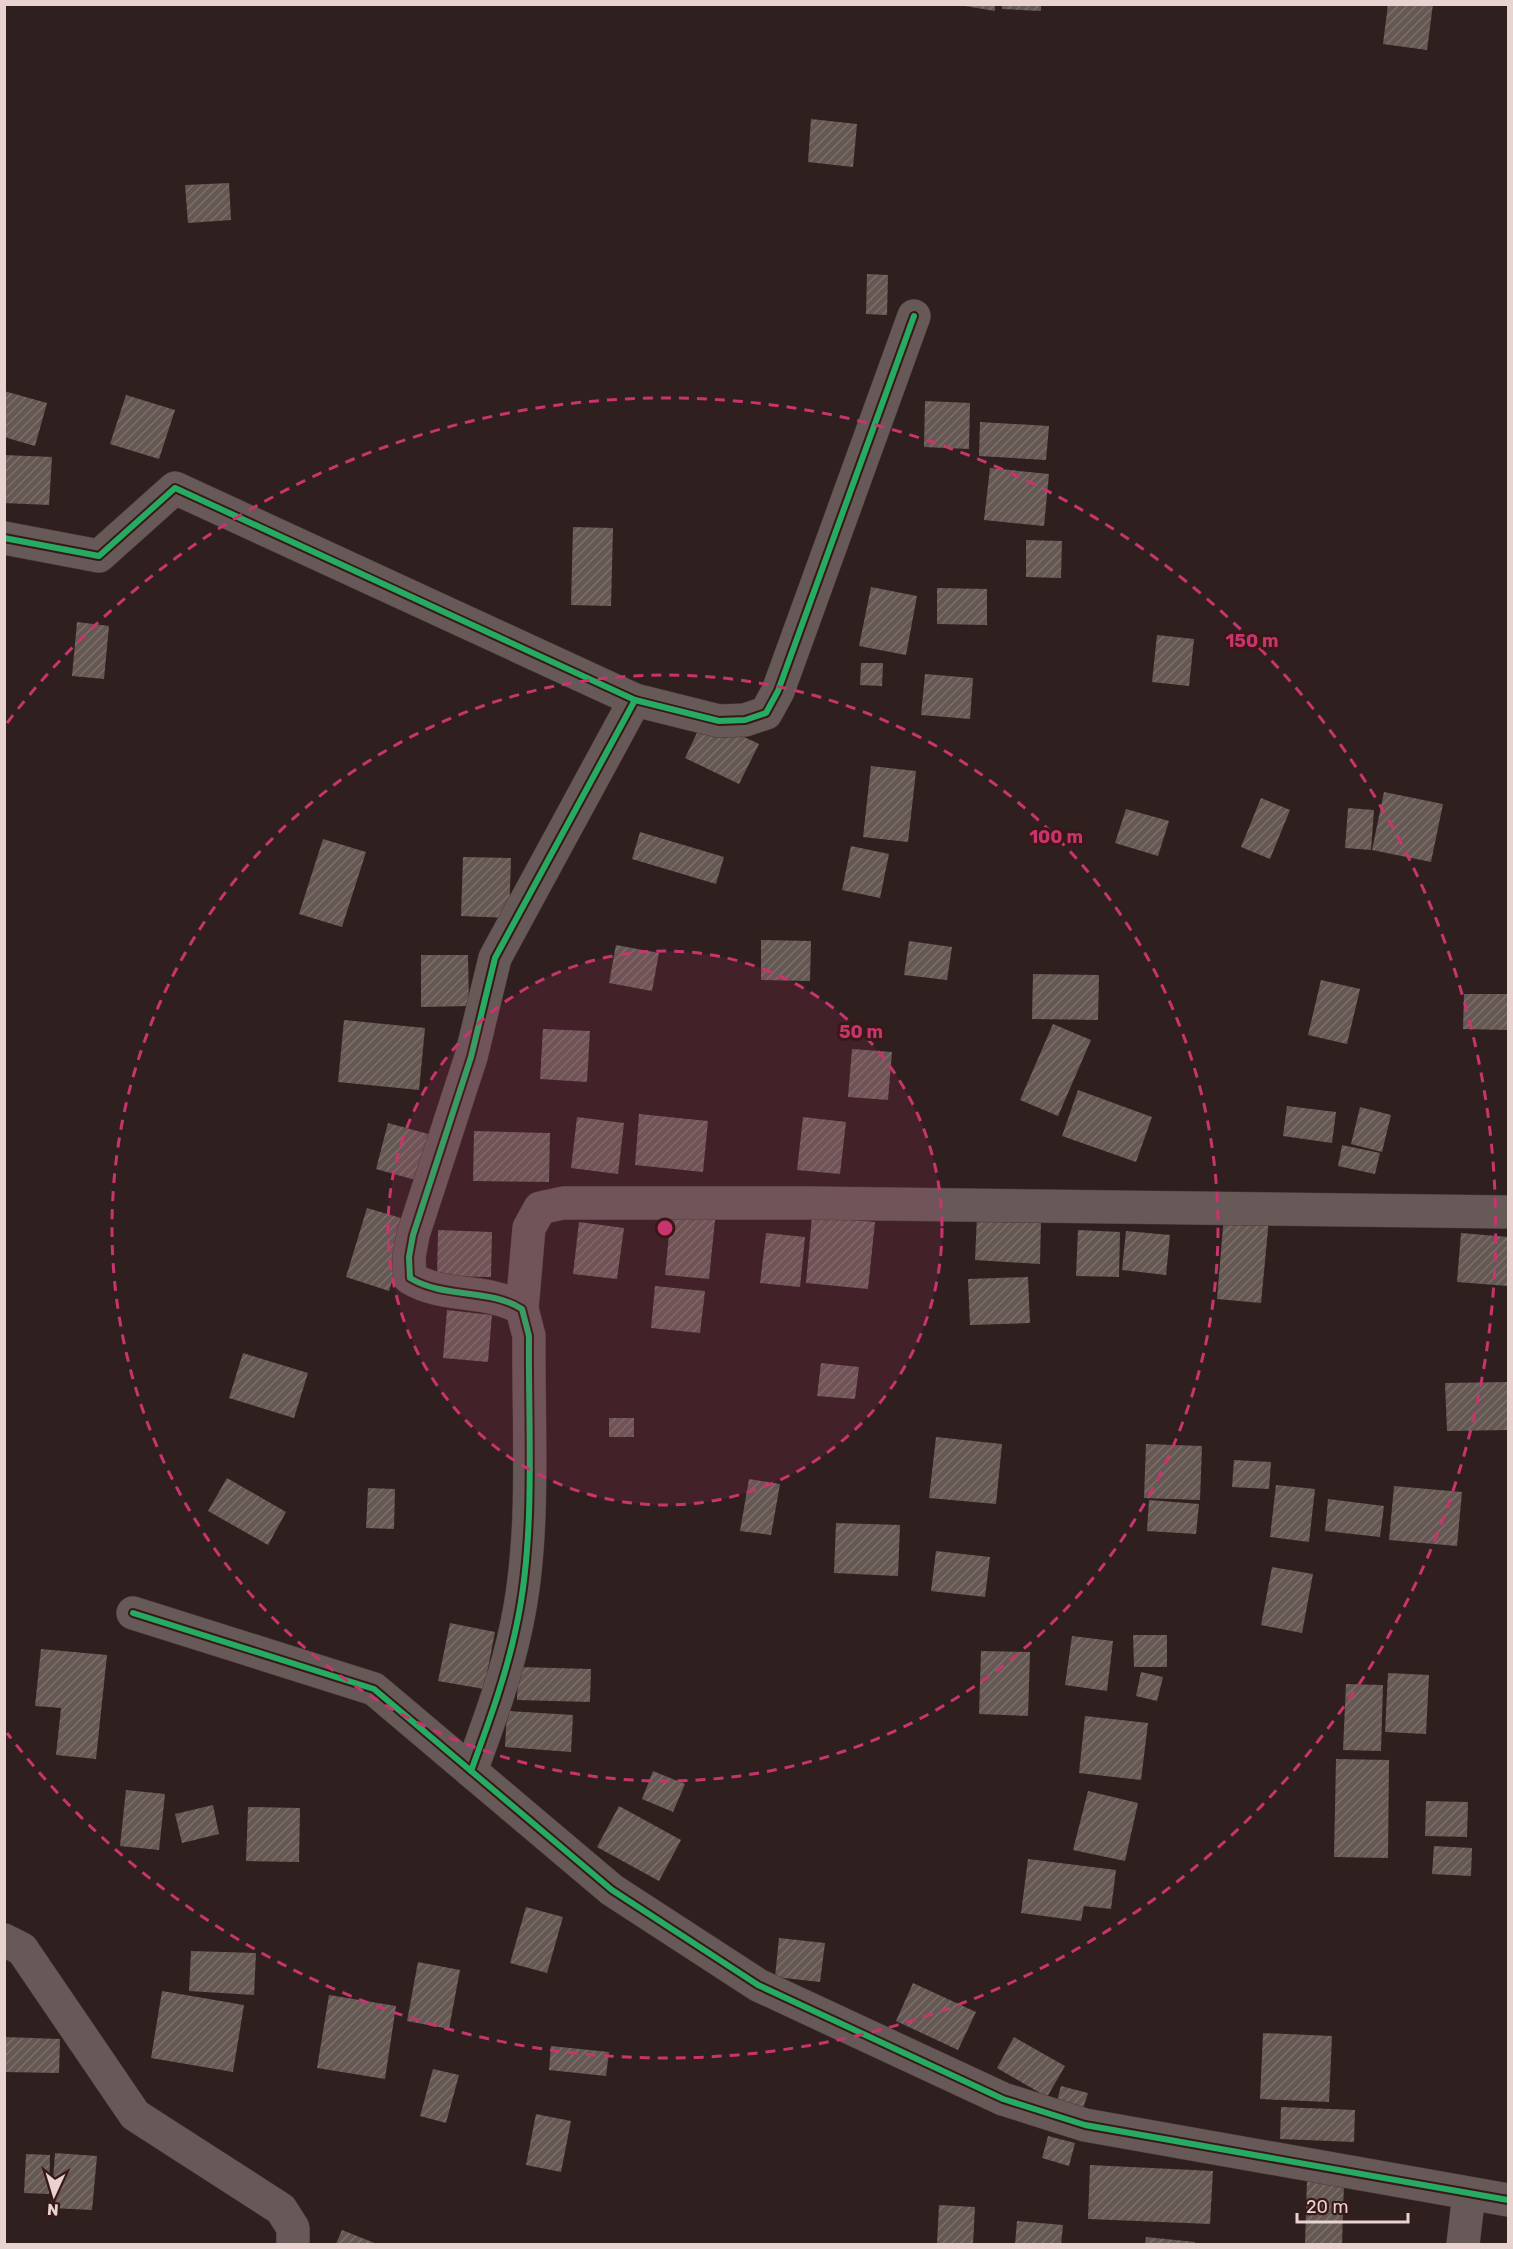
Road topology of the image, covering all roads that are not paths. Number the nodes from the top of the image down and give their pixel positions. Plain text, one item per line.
1 (914, 316) dead end
2 (4, 538) edge
3 (635, 700) junction
4 (1509, 1212) edge
5 (522, 1309) junction
6 (133, 1613) dead end
7 (471, 1771) junction
8 (4, 1940) edge
9 (1469, 2194) junction
10 (1509, 2200) edge
11 (293, 2244) edge
12 (1463, 2244) edge

1 - 3 street
2 - 3 street
3 - 5 street
4 - 5 street
5 - 7 street
6 - 7 street
7 - 9 street
8 - 11 street
9 - 10 street
9 - 12 street

